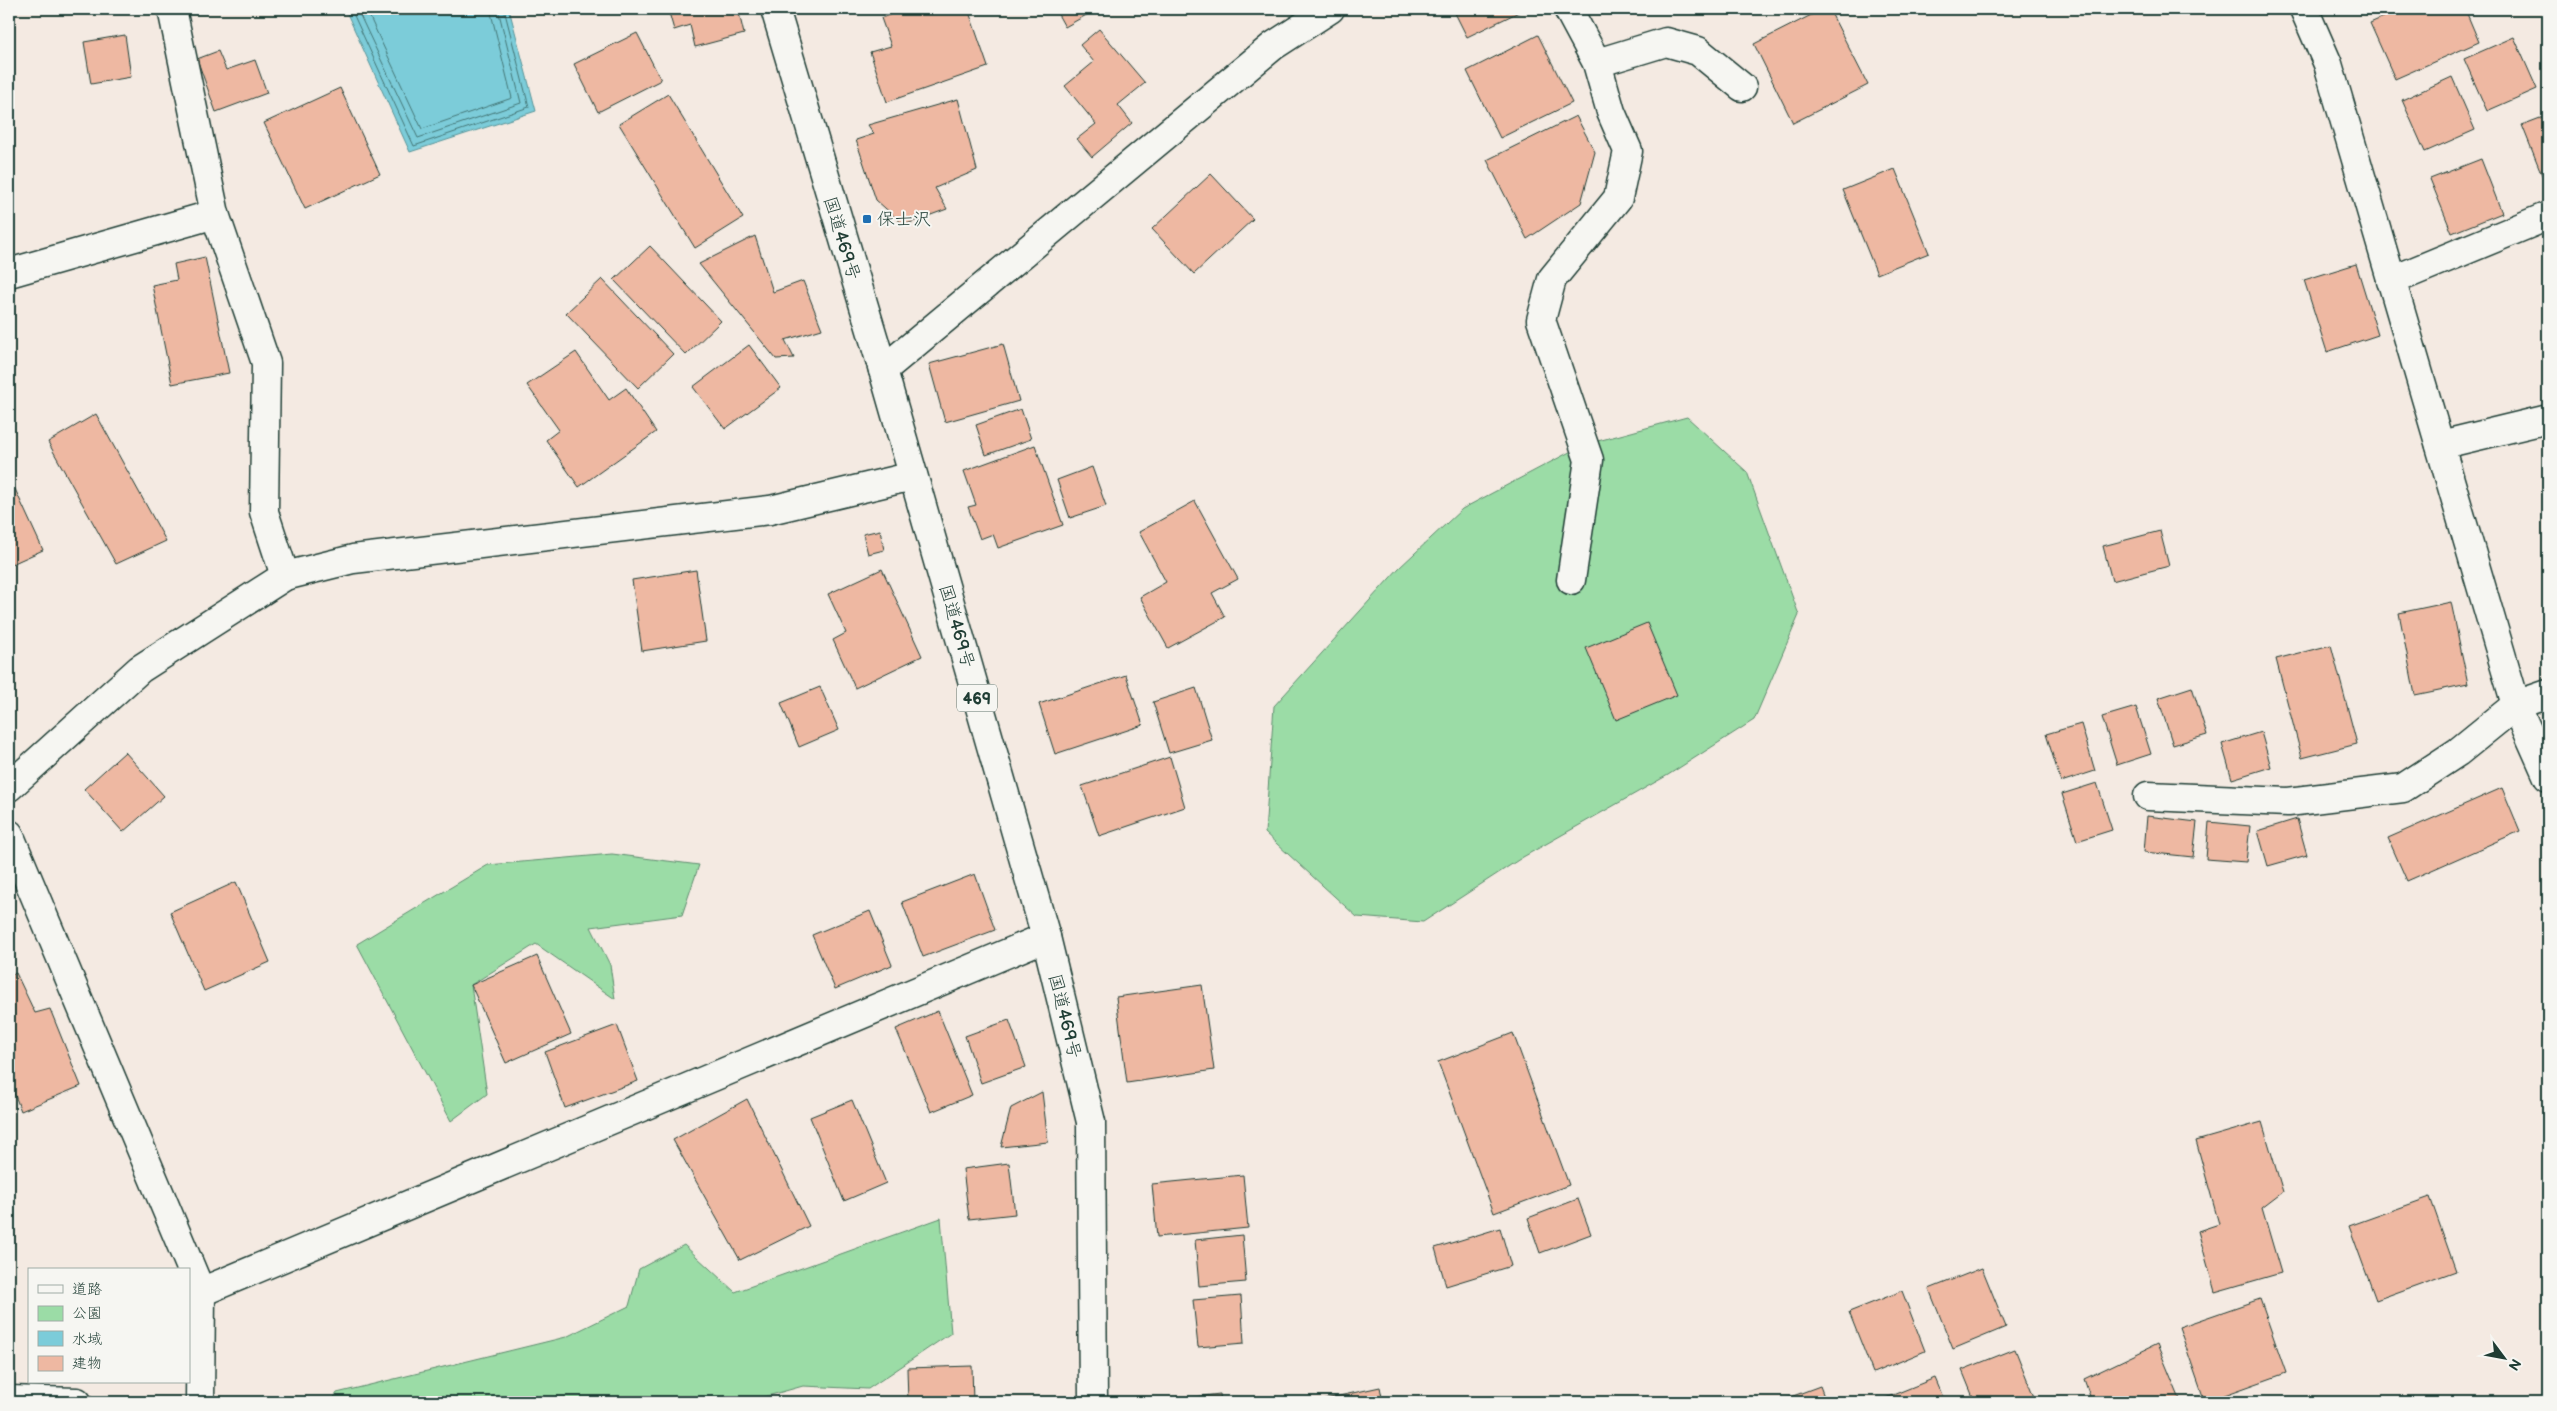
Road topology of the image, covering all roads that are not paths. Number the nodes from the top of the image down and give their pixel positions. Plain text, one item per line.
1 (172, 9) edge
2 (775, 9) edge
3 (1330, 9) edge
4 (1568, 9) edge
5 (2304, 9) edge
6 (1597, 63) junction
7 (1742, 87) dead end
8 (215, 214) junction
9 (2548, 216) edge
10 (9, 273) edge
11 (2391, 281) junction
12 (883, 370) junction
13 (2548, 419) edge
14 (2440, 445) junction
15 (913, 476) junction
16 (285, 576) junction
17 (1571, 580) dead end
18 (2548, 694) edge
19 (2516, 705) junction
20 (2548, 777) edge
21 (9, 787) edge
22 (2148, 796) dead end
23 (9, 834) edge
24 (1046, 937) junction
25 (202, 1292) junction
26 (9, 1400) edge
27 (77, 1402) edge
28 (200, 1402) edge
29 (1093, 1402) edge

1 - 8 main road
2 - 12 main road, 国道469号 / 469
3 - 12 main road
4 - 6 main road
5 - 11 main road
6 - 7 main road
6 - 17 main road
8 - 10 main road
8 - 16 main road
9 - 11 main road
11 - 14 main road
12 - 15 main road, 国道469号 / 469
13 - 14 main road
14 - 19 main road
15 - 16 main road
15 - 24 main road, 国道469号 / 469
16 - 21 main road
18 - 19 main road
19 - 20 main road
19 - 22 main road
23 - 25 main road
24 - 25 main road
24 - 29 main road, 国道469号 / 469
25 - 28 main road
26 - 27 main road

